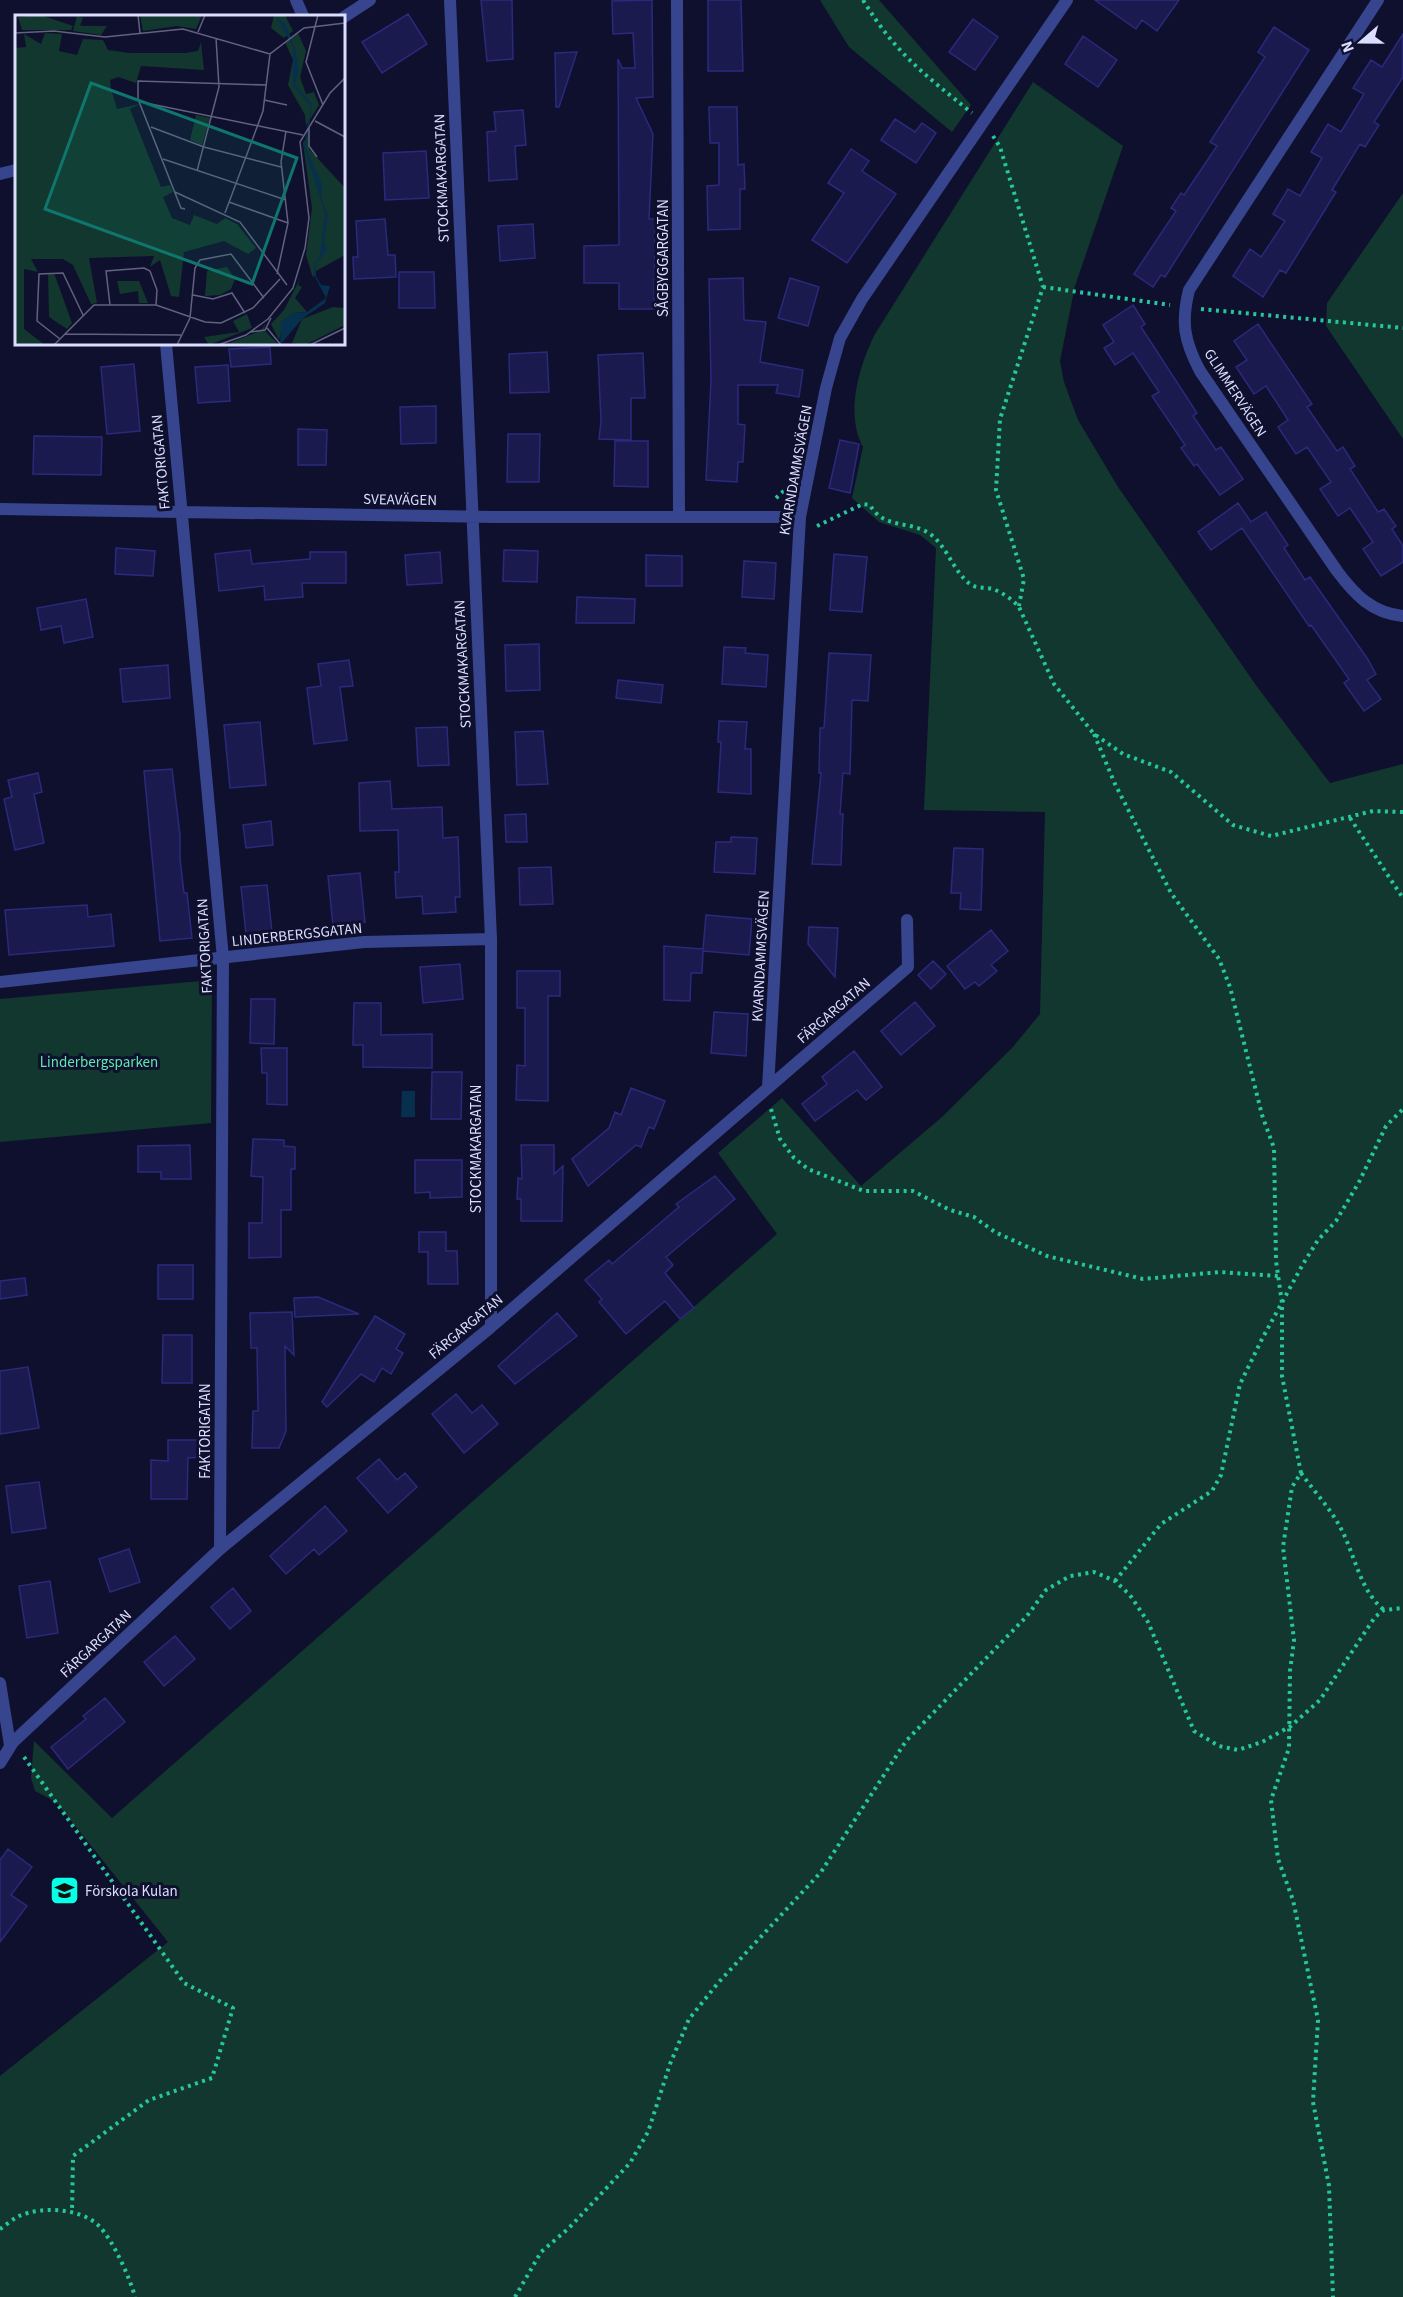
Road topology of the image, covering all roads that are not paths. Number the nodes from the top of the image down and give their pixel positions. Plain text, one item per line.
1 (296, 0) edge
2 (370, 0) edge
3 (450, 0) edge
4 (677, 0) edge
5 (1067, 0) edge
6 (1378, 0) edge
7 (303, 15) edge
8 (345, 16) edge
9 (15, 170) edge
10 (0, 174) edge
11 (166, 345) edge
12 (0, 509) edge
13 (180, 512) junction
14 (472, 516) junction
15 (679, 517) junction
16 (800, 518) junction
17 (1403, 616) edge
18 (907, 920) dead end
19 (490, 939) junction
20 (223, 958) junction
21 (0, 982) edge
22 (768, 1088) junction
23 (491, 1326) junction
24 (220, 1549) junction
25 (0, 1683) edge
26 (12, 1743) junction
27 (0, 1763) edge

1 - 7 street
2 - 8 street
3 - 14 street, STOCKMAKARGATAN
4 - 15 street, SÅGBYGGARGATAN
5 - 16 street, KVARNDAMMSVÄGEN
6 - 17 street, GLIMMERVÄGEN
9 - 10 street
11 - 13 street, FAKTORIGATAN
12 - 13 street, SVEAVÄGEN
13 - 14 street, SVEAVÄGEN
13 - 20 street, FAKTORIGATAN
14 - 15 street, SVEAVÄGEN
14 - 19 street, STOCKMAKARGATAN
15 - 16 street, SVEAVÄGEN
16 - 22 street, KVARNDAMMSVÄGEN
18 - 22 street, FÄRGARGATAN
19 - 20 street, LINDERBERGSGATAN
19 - 23 street, STOCKMAKARGATAN
20 - 21 street, LINDERBERGSGATAN
20 - 24 street, FAKTORIGATAN
22 - 23 street, FÄRGARGATAN
23 - 24 street, FÄRGARGATAN
24 - 26 street, FÄRGARGATAN
25 - 26 street
26 - 27 street, FÄRGARGATAN

